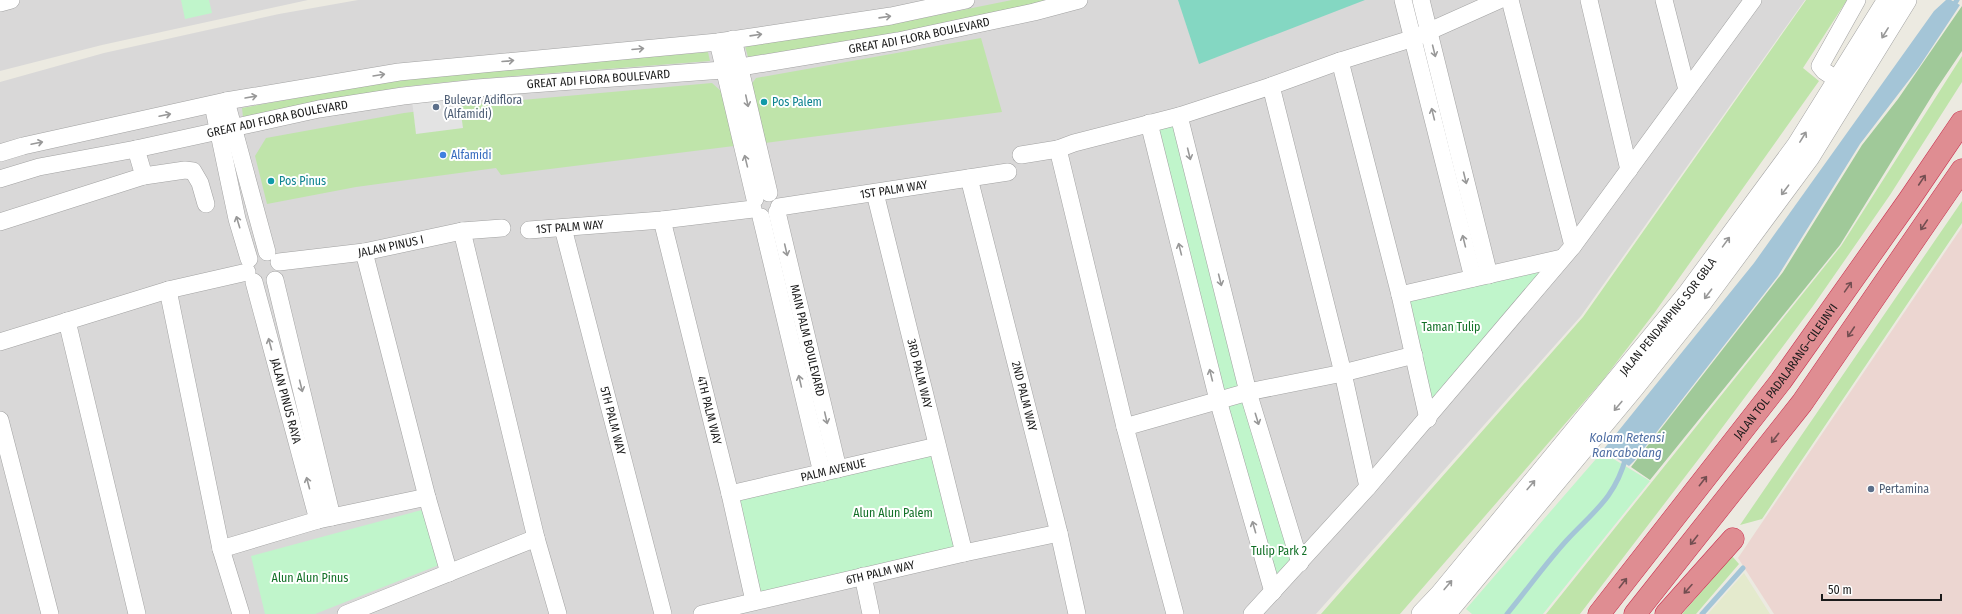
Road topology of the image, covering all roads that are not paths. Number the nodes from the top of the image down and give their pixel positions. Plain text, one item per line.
1 (11, 0) edge
2 (966, 0) edge
3 (1079, 0) edge
4 (1403, 0) edge
5 (1421, 0) edge
6 (1499, 0) edge
7 (1510, 0) edge
8 (1589, 0) edge
9 (1664, 0) edge
10 (1858, 0) edge
11 (1888, 0) edge
12 (1906, 0) edge
13 (1749, 2) edge
14 (0, 3) edge
15 (1429, 30) junction
16 (1414, 38) junction
17 (725, 40) junction
18 (1340, 61) junction
19 (740, 67) junction
20 (723, 70) junction
21 (1839, 81) junction
22 (1271, 86) junction
23 (1687, 90) junction
24 (219, 103) junction
25 (1179, 116) junction
26 (1962, 122) edge
27 (1149, 123) junction
28 (226, 129) junction
29 (136, 149) junction
30 (1058, 149) junction
31 (0, 153) edge
32 (1020, 155) dead end
33 (1629, 170) junction
34 (1962, 170) edge
35 (1008, 172) dead end
36 (144, 176) junction
37 (969, 178) junction
38 (0, 179) edge
39 (875, 193) junction
40 (206, 204) dead end
41 (766, 206) junction
42 (662, 220) junction
43 (0, 222) edge
44 (502, 228) dead end
45 (562, 228) junction
46 (529, 230) dead end
47 (462, 231) junction
48 (364, 252) junction
49 (1568, 252) junction
50 (273, 257) junction
51 (250, 271) junction
52 (1481, 277) junction
53 (275, 280) junction
54 (168, 290) junction
55 (1400, 295) junction
56 (67, 321) junction
57 (0, 342) edge
58 (1414, 355) junction
59 (1343, 373) junction
60 (1627, 382) junction
61 (1248, 392) junction
62 (1218, 400) junction
63 (1428, 419) junction
64 (0, 420) edge
65 (1125, 427) junction
66 (936, 446) junction
67 (830, 471) junction
68 (1368, 487) junction
69 (730, 494) junction
70 (427, 497) junction
71 (325, 519) junction
72 (1059, 533) junction
73 (536, 538) junction
74 (1733, 539) dead end
75 (221, 549) junction
76 (964, 553) junction
77 (1300, 563) junction
78 (449, 573) junction
79 (863, 576) junction
80 (1273, 592) junction
81 (754, 601) junction
82 (50, 614) edge
83 (137, 614) edge
84 (240, 614) edge
85 (346, 614) edge
86 (558, 614) edge
87 (663, 614) edge
88 (702, 614) edge
89 (871, 614) edge
90 (1077, 614) edge
91 (1175, 614) edge
92 (1252, 614) edge
93 (1422, 614) edge
94 (1444, 614) edge
95 (1599, 614) edge
96 (1635, 614) edge
97 (1666, 614) edge

1 - 14 street
17 -> 2 street, GREAT ADI FLORA BOULEVARD
3 - 19 street, GREAT ADI FLORA BOULEVARD
4 - 16 street
5 - 15 street
6 - 15 street
7 - 49 street
8 - 33 street
9 - 23 street
10 - 21 street
11 - 21 street, JALAN PENDAMPING SOR GBLA
12 -> 60 street, JALAN PENDAMPING SOR GBLA
13 - 23 street
15 - 16 street
15 -> 52 street
16 - 18 street
52 -> 16 street
17 - 19 street, MAIN PALM BOULEVARD
17 - 20 street, MAIN PALM BOULEVARD
24 -> 17 street, GREAT ADI FLORA BOULEVARD
18 - 22 street
18 - 55 street
19 - 20 street, GREAT ADI FLORA BOULEVARD
19 -> 41 street, MAIN PALM BOULEVARD
20 - 28 street, GREAT ADI FLORA BOULEVARD
41 -> 20 street, MAIN PALM BOULEVARD
60 -> 21 street, JALAN PENDAMPING SOR GBLA
22 - 25 street
22 - 59 street
23 - 33 street
24 - 28 street, JALAN PINUS RAYA
31 -> 24 street, GREAT ADI FLORA BOULEVARD
25 - 27 street
25 -> 61 street
95 -> 26 highway, JALAN TOL PADALARANG–CILEUNYI
27 - 30 street
62 -> 27 street
28 - 29 street, GREAT ADI FLORA BOULEVARD
28 - 50 street, JALAN PINUS RAYA
51 -> 28 street, JALAN PINUS RAYA
29 - 36 street
29 - 38 street, GREAT ADI FLORA BOULEVARD
30 - 32 street
30 - 65 street
33 - 49 street
34 -> 96 highway
35 - 37 street, 1ST PALM WAY
36 - 40 street
36 - 43 street
37 - 39 street, 1ST PALM WAY
37 - 72 street, 2ND PALM WAY
39 - 41 street, 1ST PALM WAY
39 - 66 street, 3RD PALM WAY
41 - 42 street, 1ST PALM WAY
41 - 67 street, MAIN PALM BOULEVARD
42 - 45 street, 1ST PALM WAY
42 - 69 street, 4TH PALM WAY
44 - 47 street, JALAN PINUS I
45 - 46 street, 1ST PALM WAY
45 - 87 street, 5TH PALM WAY
47 - 48 street, JALAN PINUS I
47 - 73 street
48 - 50 street, JALAN PINUS I
48 - 70 street
49 - 52 street
49 - 63 street
50 - 51 street
50 - 53 street
51 - 53 street
51 - 54 street
71 -> 51 street, JALAN PINUS RAYA
52 - 55 street
53 -> 71 street, JALAN PINUS RAYA
54 - 56 street
54 - 75 street
55 - 58 street
56 - 57 street
56 - 83 street
58 - 59 street
58 - 63 street
59 - 61 street
59 - 68 street
93 -> 60 street, JALAN PENDAMPING SOR GBLA
60 -> 94 street, JALAN PENDAMPING SOR GBLA
61 - 62 street
61 -> 77 street
62 - 65 street
80 -> 62 street
63 - 68 street
64 - 82 street
65 - 91 street
66 - 67 street, PALM AVENUE
66 - 76 street, 3RD PALM WAY
67 - 69 street, PALM AVENUE
68 - 77 street
69 - 81 street, 4TH PALM WAY
70 - 71 street
70 - 78 street
71 - 75 street
72 - 76 street, 6TH PALM WAY
72 - 90 street, 2ND PALM WAY
73 - 78 street
73 - 86 street
74 -> 97 highway
75 - 84 street
76 - 79 street, 6TH PALM WAY
77 - 80 street
78 - 85 street
79 - 81 street, 6TH PALM WAY
79 - 89 street
80 - 92 street
81 - 88 street, 6TH PALM WAY

